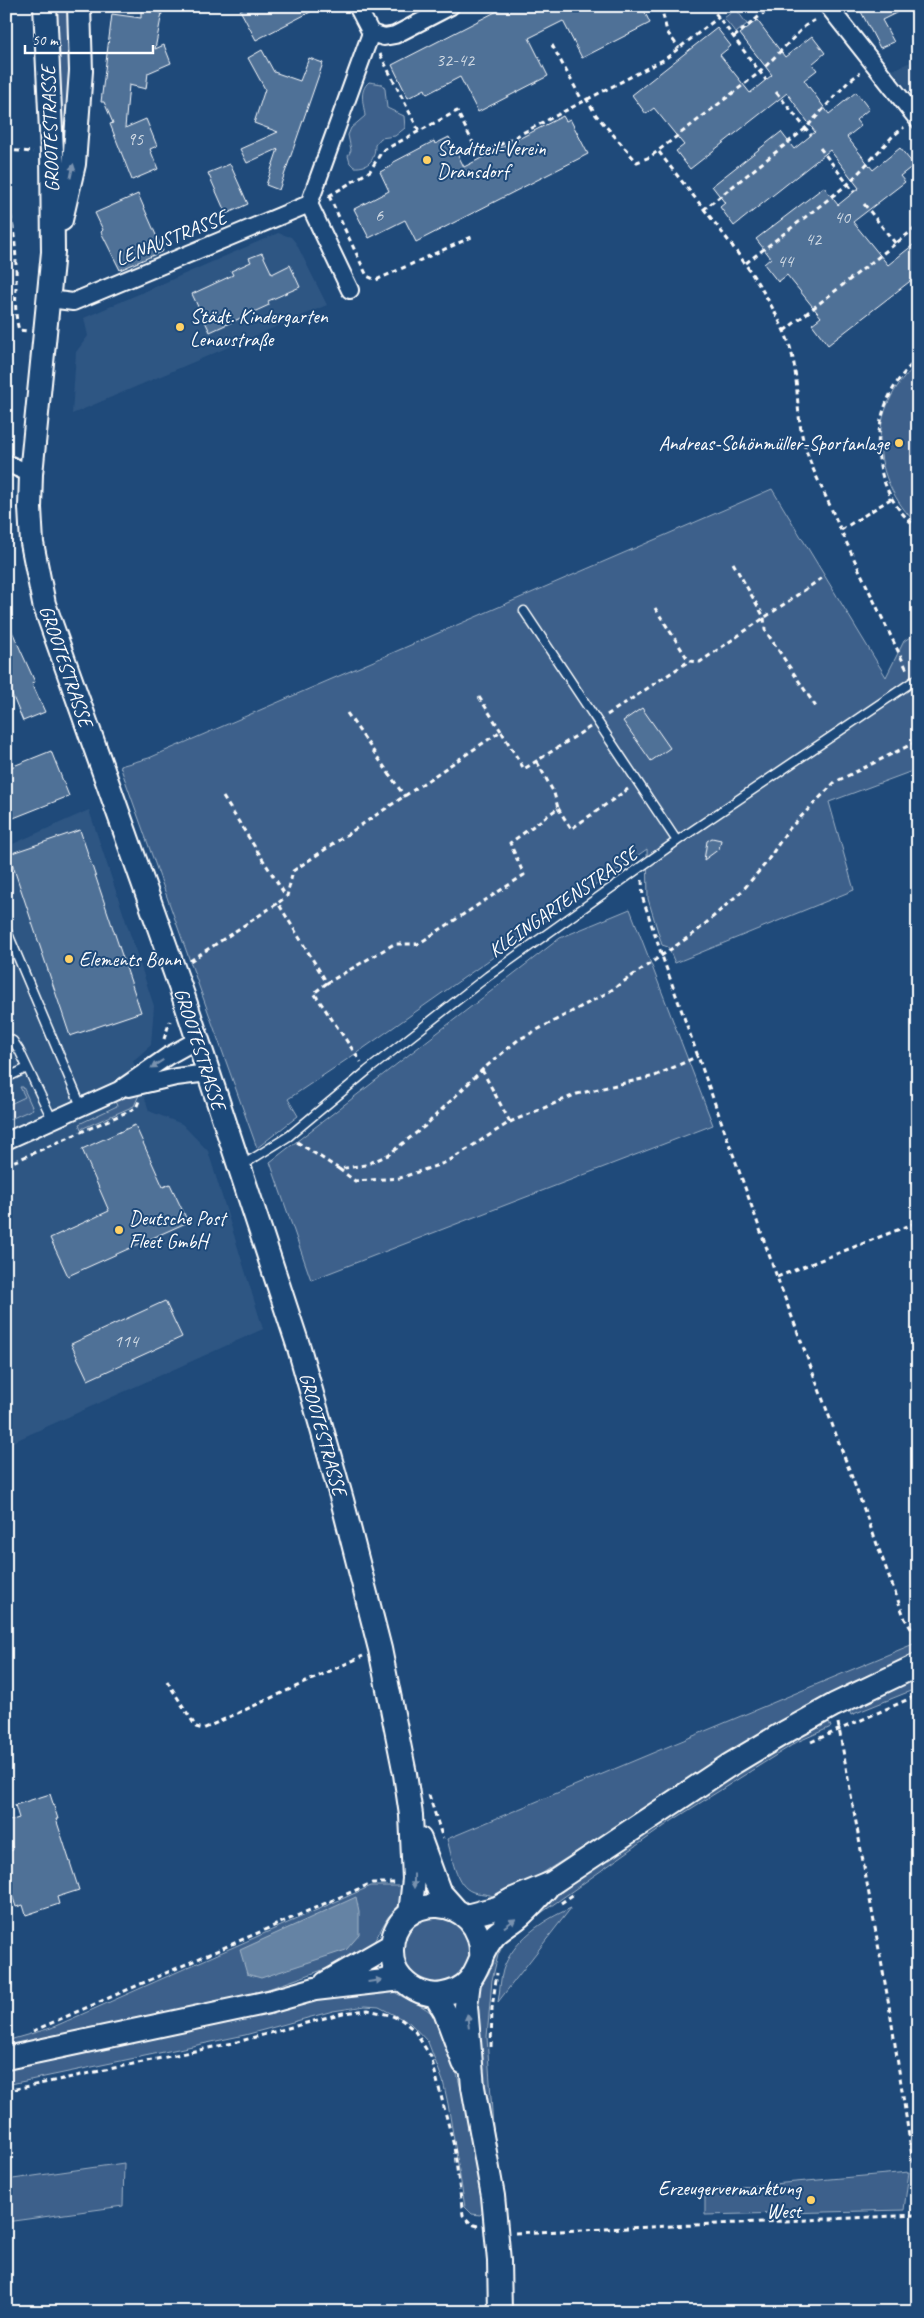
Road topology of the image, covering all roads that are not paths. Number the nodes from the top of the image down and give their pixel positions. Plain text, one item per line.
1 (45, 6) edge
2 (79, 6) edge
3 (357, 6) edge
4 (451, 6) edge
5 (829, 8) edge
6 (371, 33) junction
7 (917, 119) edge
8 (316, 202) junction
9 (53, 252) junction
10 (350, 290) dead end
11 (49, 299) junction
12 (6, 463) edge
13 (31, 474) junction
14 (524, 611) dead end
15 (915, 679) edge
16 (677, 842) junction
17 (6, 929) edge
18 (6, 1037) edge
19 (197, 1040) junction
20 (27, 1068) junction
21 (208, 1073) junction
22 (6, 1078) edge
23 (119, 1090) junction
24 (81, 1106) junction
25 (52, 1119) junction
26 (6, 1141) edge
27 (238, 1167) junction
28 (918, 1665) edge
29 (411, 1815) junction
30 (552, 1883) junction
31 (460, 1912) junction
32 (410, 1914) junction
33 (392, 1944) junction
34 (489, 1964) junction
35 (402, 1979) junction
36 (469, 1982) junction
37 (315, 1989) junction
38 (435, 1995) junction
39 (6, 2058) edge
40 (473, 2087) junction
41 (500, 2312) edge

1 - 9 main road, GROOTESTRASSE
9 -> 2 main road, GROOTESTRASSE
3 - 6 street
4 - 6 street
5 - 7 street
6 - 8 street
8 - 10 street
8 - 11 street, LENAUSTRASSE
9 - 11 main road, GROOTESTRASSE
11 - 13 main road, GROOTESTRASSE
12 - 13 street
13 - 19 main road, GROOTESTRASSE
14 - 16 lane
15 - 16 lane, KLEINGARTENSTRASSE
16 - 27 lane, KLEINGARTENSTRASSE
17 - 24 lane
18 - 20 lane
19 - 21 main road, GROOTESTRASSE
19 -> 23 street
20 - 22 lane
20 - 25 lane
21 - 23 street
21 - 27 main road, GROOTESTRASSE
23 - 24 street
24 - 25 street
25 - 26 street
27 - 29 main road, GROOTESTRASSE
28 - 30 main road
29 - 31 main road, GROOTESTRASSE
29 -> 32 main road, GROOTESTRASSE
30 - 31 main road
34 -> 30 main road
31 - 32 main road
31 - 34 main road
32 - 33 main road
33 - 35 main road
33 - 37 main road
34 - 36 main road
37 -> 35 main road
35 - 38 main road
36 - 38 main road
40 -> 36 main road
37 - 39 main road
38 - 40 main road
40 - 41 main road

